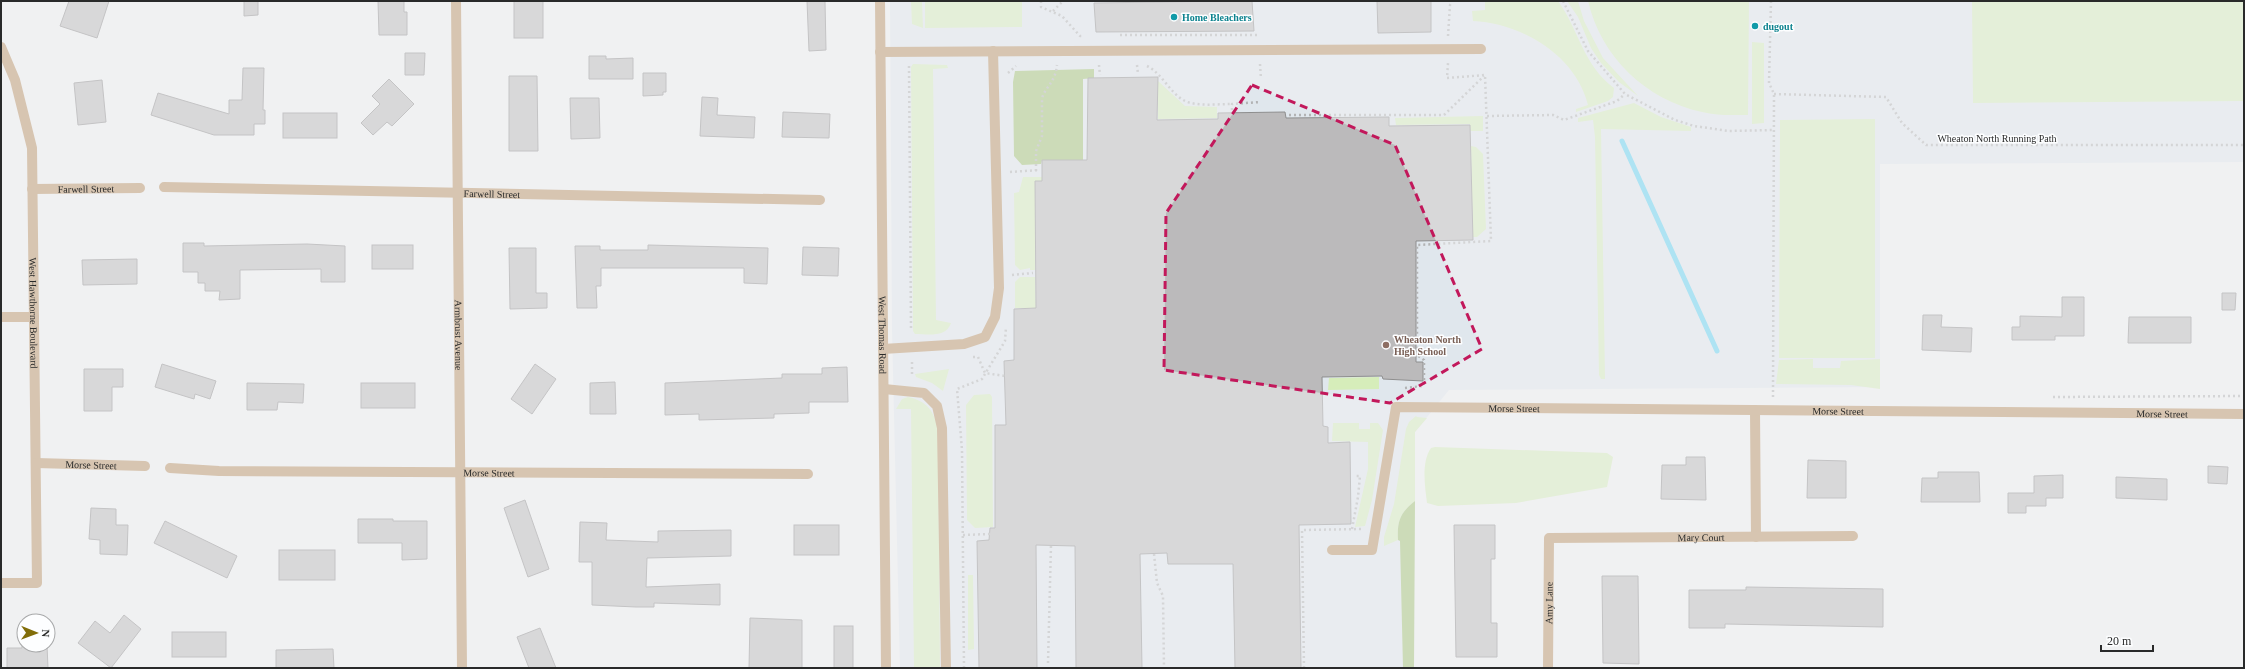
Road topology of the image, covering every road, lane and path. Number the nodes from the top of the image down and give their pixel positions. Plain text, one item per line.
1 (456, 1) edge
2 (880, 1) edge
3 (1041, 1) edge
4 (1063, 1) edge
5 (1452, 1) edge
6 (1563, 1) edge
7 (1770, 1) edge
8 (1053, 12) junction
9 (1259, 35) dead end
10 (1087, 36) dead end
11 (1118, 36) dead end
12 (1, 47) edge
13 (1448, 49) junction
14 (1481, 49) dead end
15 (993, 51) junction
16 (880, 52) junction
17 (1260, 63) dead end
18 (1092, 64) dead end
19 (1099, 64) junction
20 (1106, 64) dead end
21 (1050, 65) dead end
22 (1057, 65) junction
23 (1064, 65) dead end
24 (1129, 65) dead end
25 (1137, 65) junction
26 (909, 66) dead end
27 (1021, 66) dead end
28 (1138, 74) dead end
29 (1100, 75) dead end
30 (1485, 76) junction
31 (1008, 79) dead end
32 (1261, 79) dead end
33 (1625, 94) junction
34 (1774, 94) junction
35 (1260, 102) dead end
36 (1232, 104) junction
37 (1232, 110) dead end
38 (1289, 115) dead end
39 (1487, 116) junction
40 (1774, 130) junction
41 (2244, 145) edge
42 (1009, 164) dead end
43 (1036, 170) junction
44 (1040, 170) dead end
45 (1010, 172) junction
46 (1010, 180) dead end
47 (164, 187) dead end
48 (140, 188) dead end
49 (32, 189) junction
50 (457, 192) junction
51 (820, 200) dead end
52 (1011, 267) dead end
53 (1033, 273) dead end
54 (1011, 275) junction
55 (1010, 282) dead end
56 (1, 316) edge
57 (34, 316) junction
58 (1007, 319) dead end
59 (911, 331) dead end
60 (883, 349) junction
61 (912, 357) dead end
62 (912, 374) dead end
63 (985, 374) junction
64 (1005, 376) dead end
65 (1405, 388) dead end
66 (884, 389) junction
67 (2244, 396) edge
68 (2052, 397) dead end
69 (1755, 410) junction
70 (1773, 410) junction
71 (2244, 414) edge
72 (36, 463) junction
73 (145, 466) dead end
74 (170, 468) dead end
75 (460, 471) junction
76 (808, 474) dead end
77 (1354, 476) dead end
78 (1352, 529) junction
79 (1363, 529) dead end
80 (990, 534) dead end
81 (963, 536) junction
82 (1853, 536) dead end
83 (1756, 537) junction
84 (1549, 538) joint
85 (1051, 546) dead end
86 (1332, 550) dead end
87 (1154, 554) dead end
88 (1, 583) edge
89 (1048, 663) dead end
90 (462, 668) edge
91 (886, 668) edge
92 (946, 668) edge
93 (964, 668) edge
94 (1164, 668) edge
95 (1304, 668) edge
96 (1548, 668) edge

1 - 50 street, Armbrust Avenue
2 - 16 street, West Thomas Road
3 - 8 path
4 - 8 path
5 - 13 path
6 - 33 path
7 - 34 path
8 - 10 path
9 - 11 path
12 - 49 street, West Hawthorne Boulevard
13 - 14 street
13 - 15 street
13 - 30 path
15 - 16 street
15 - 60 street
16 - 60 street, West Thomas Road
17 - 32 path
18 - 19 path
19 - 20 path
19 - 29 path
21 - 22 path
22 - 23 path
22 - 43 path
24 - 25 path
25 - 28 path
25 - 36 path
26 - 59 path
27 - 31 path
30 - 38 path
30 - 39 path
33 - 39 path
33 - 40 path
34 - 40 path
34 - 41 path, Wheaton North Running Path
35 - 36 path
36 - 37 path
39 - 65 path
40 - 70 path
42 - 45 path
43 - 44 path
43 - 45 path
45 - 46 path
47 - 50 street, Farwell Street
48 - 49 street, Farwell Street
49 - 57 street, West Hawthorne Boulevard
50 - 51 street, Farwell Street
50 - 75 street, Armbrust Avenue
52 - 54 path
53 - 54 path
54 - 55 path
56 - 57 street
57 - 72 street, West Hawthorne Boulevard
58 - 63 path
60 - 66 street, West Thomas Road
61 - 62 path
63 - 64 path
63 - 81 path
66 - 91 street, West Thomas Road
66 - 92 street
67 - 68 path
69 - 70 street, Morse Street
69 - 83 street
69 - 86 street, Morse Street
70 - 71 street, Morse Street
72 - 73 street, Morse Street
72 - 88 street, West Hawthorne Boulevard
74 - 75 street, Morse Street
75 - 76 street, Morse Street
75 - 90 street, Armbrust Avenue
77 - 78 path
78 - 79 path
78 - 95 path
80 - 81 path
81 - 93 path
82 - 83 street, Mary Court
83 - 84 street, Mary Court
84 - 96 street, Amy Lane
85 - 89 path
87 - 94 path

